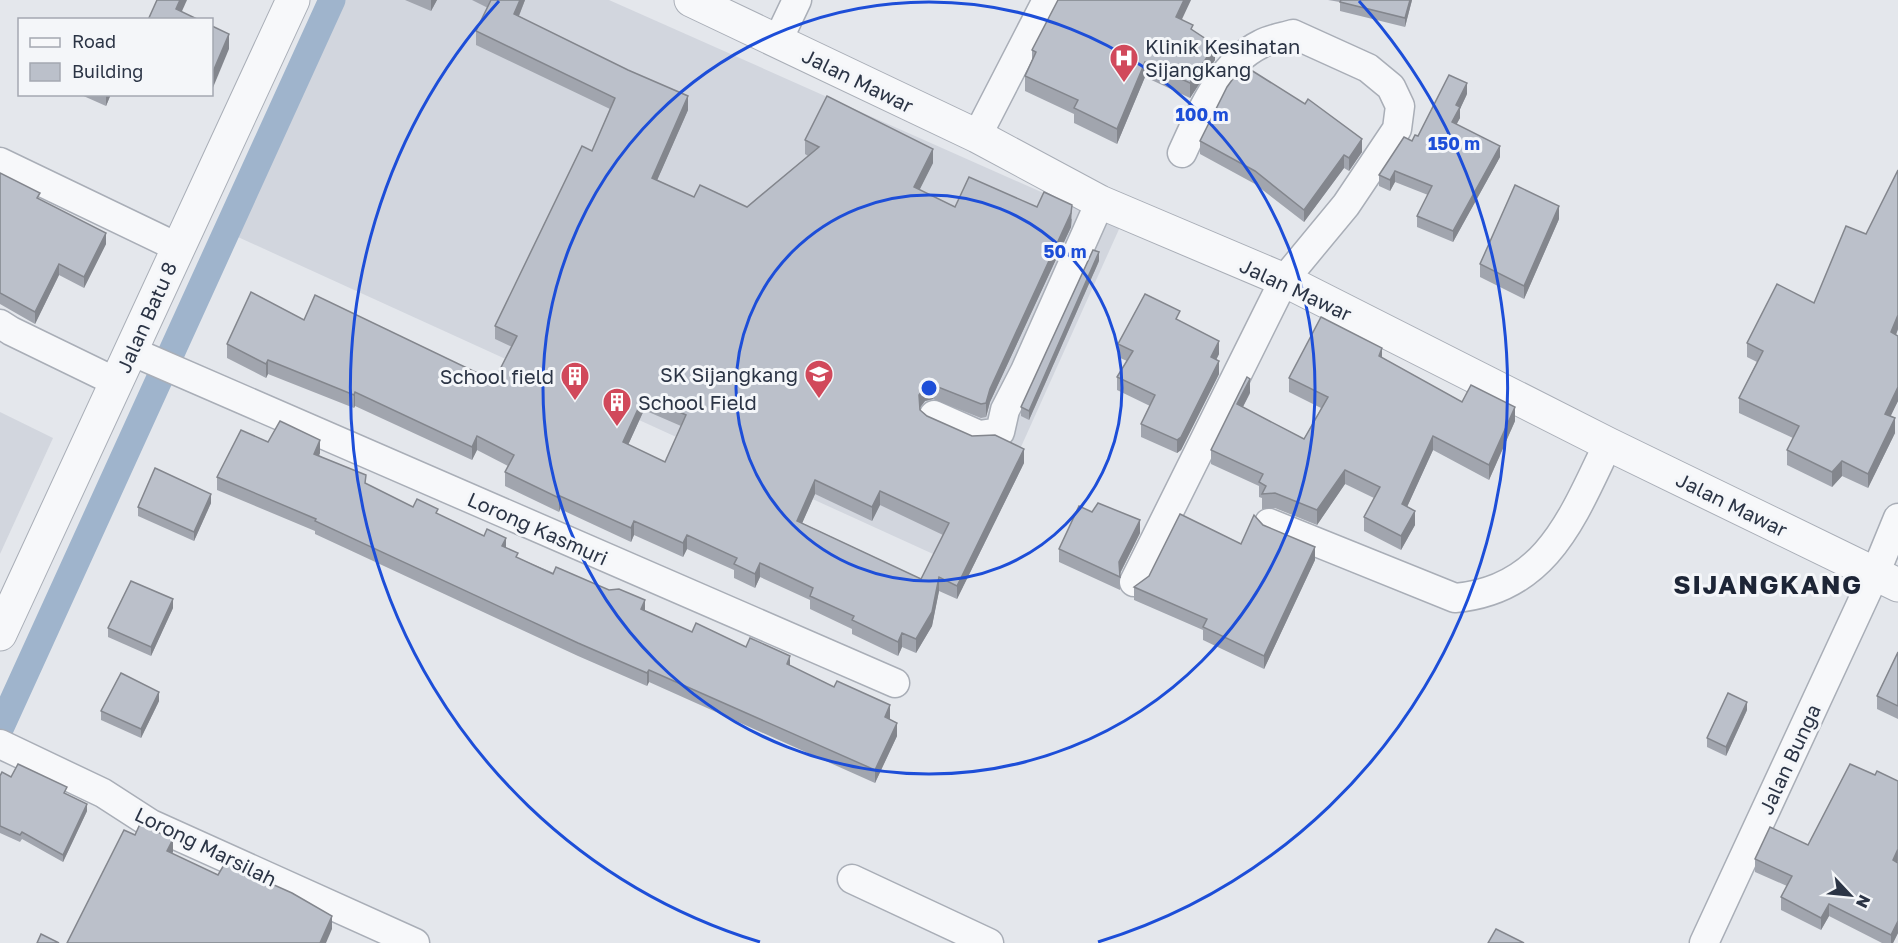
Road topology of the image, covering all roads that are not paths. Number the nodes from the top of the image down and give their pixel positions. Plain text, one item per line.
1 (293, 0) edge
2 (691, 0) edge
3 (797, 0) edge
4 (1047, 0) edge
5 (778, 40) junction
6 (977, 136) junction
7 (1182, 153) dead end
8 (0, 162) edge
9 (1100, 202) junction
10 (177, 247) junction
11 (1284, 280) junction
12 (0, 324) edge
13 (139, 355) junction
14 (116, 382) junction
15 (934, 415) dead end
16 (1608, 444) junction
17 (1898, 518) edge
18 (1269, 523) dead end
19 (1886, 580) edge
20 (1134, 582) dead end
21 (0, 634) edge
22 (895, 683) dead end
23 (4, 746) edge
24 (852, 879) dead end
25 (1710, 940) edge
26 (415, 943) edge
27 (989, 943) edge

1 - 10 street, Jalan Batu 8
2 - 5 street, Jalan Mawar
3 - 5 street
4 - 6 street
5 - 6 street, Jalan Mawar
6 - 9 street, Jalan Mawar
7 - 11 street
8 - 10 street
9 - 11 street, Jalan Mawar
9 - 15 street
10 - 13 street, Jalan Batu 8
11 - 16 street, Jalan Mawar
11 - 20 street
12 - 14 street
13 - 14 street, Jalan Batu 8
13 - 22 street, Lorong Kasmuri
14 - 21 street, Jalan Batu 8
16 - 18 street
16 - 19 street, Jalan Mawar
17 - 19 street, Jalan Bunga
19 - 25 street, Jalan Bunga
23 - 26 street, Lorong Marsilah
24 - 27 street

